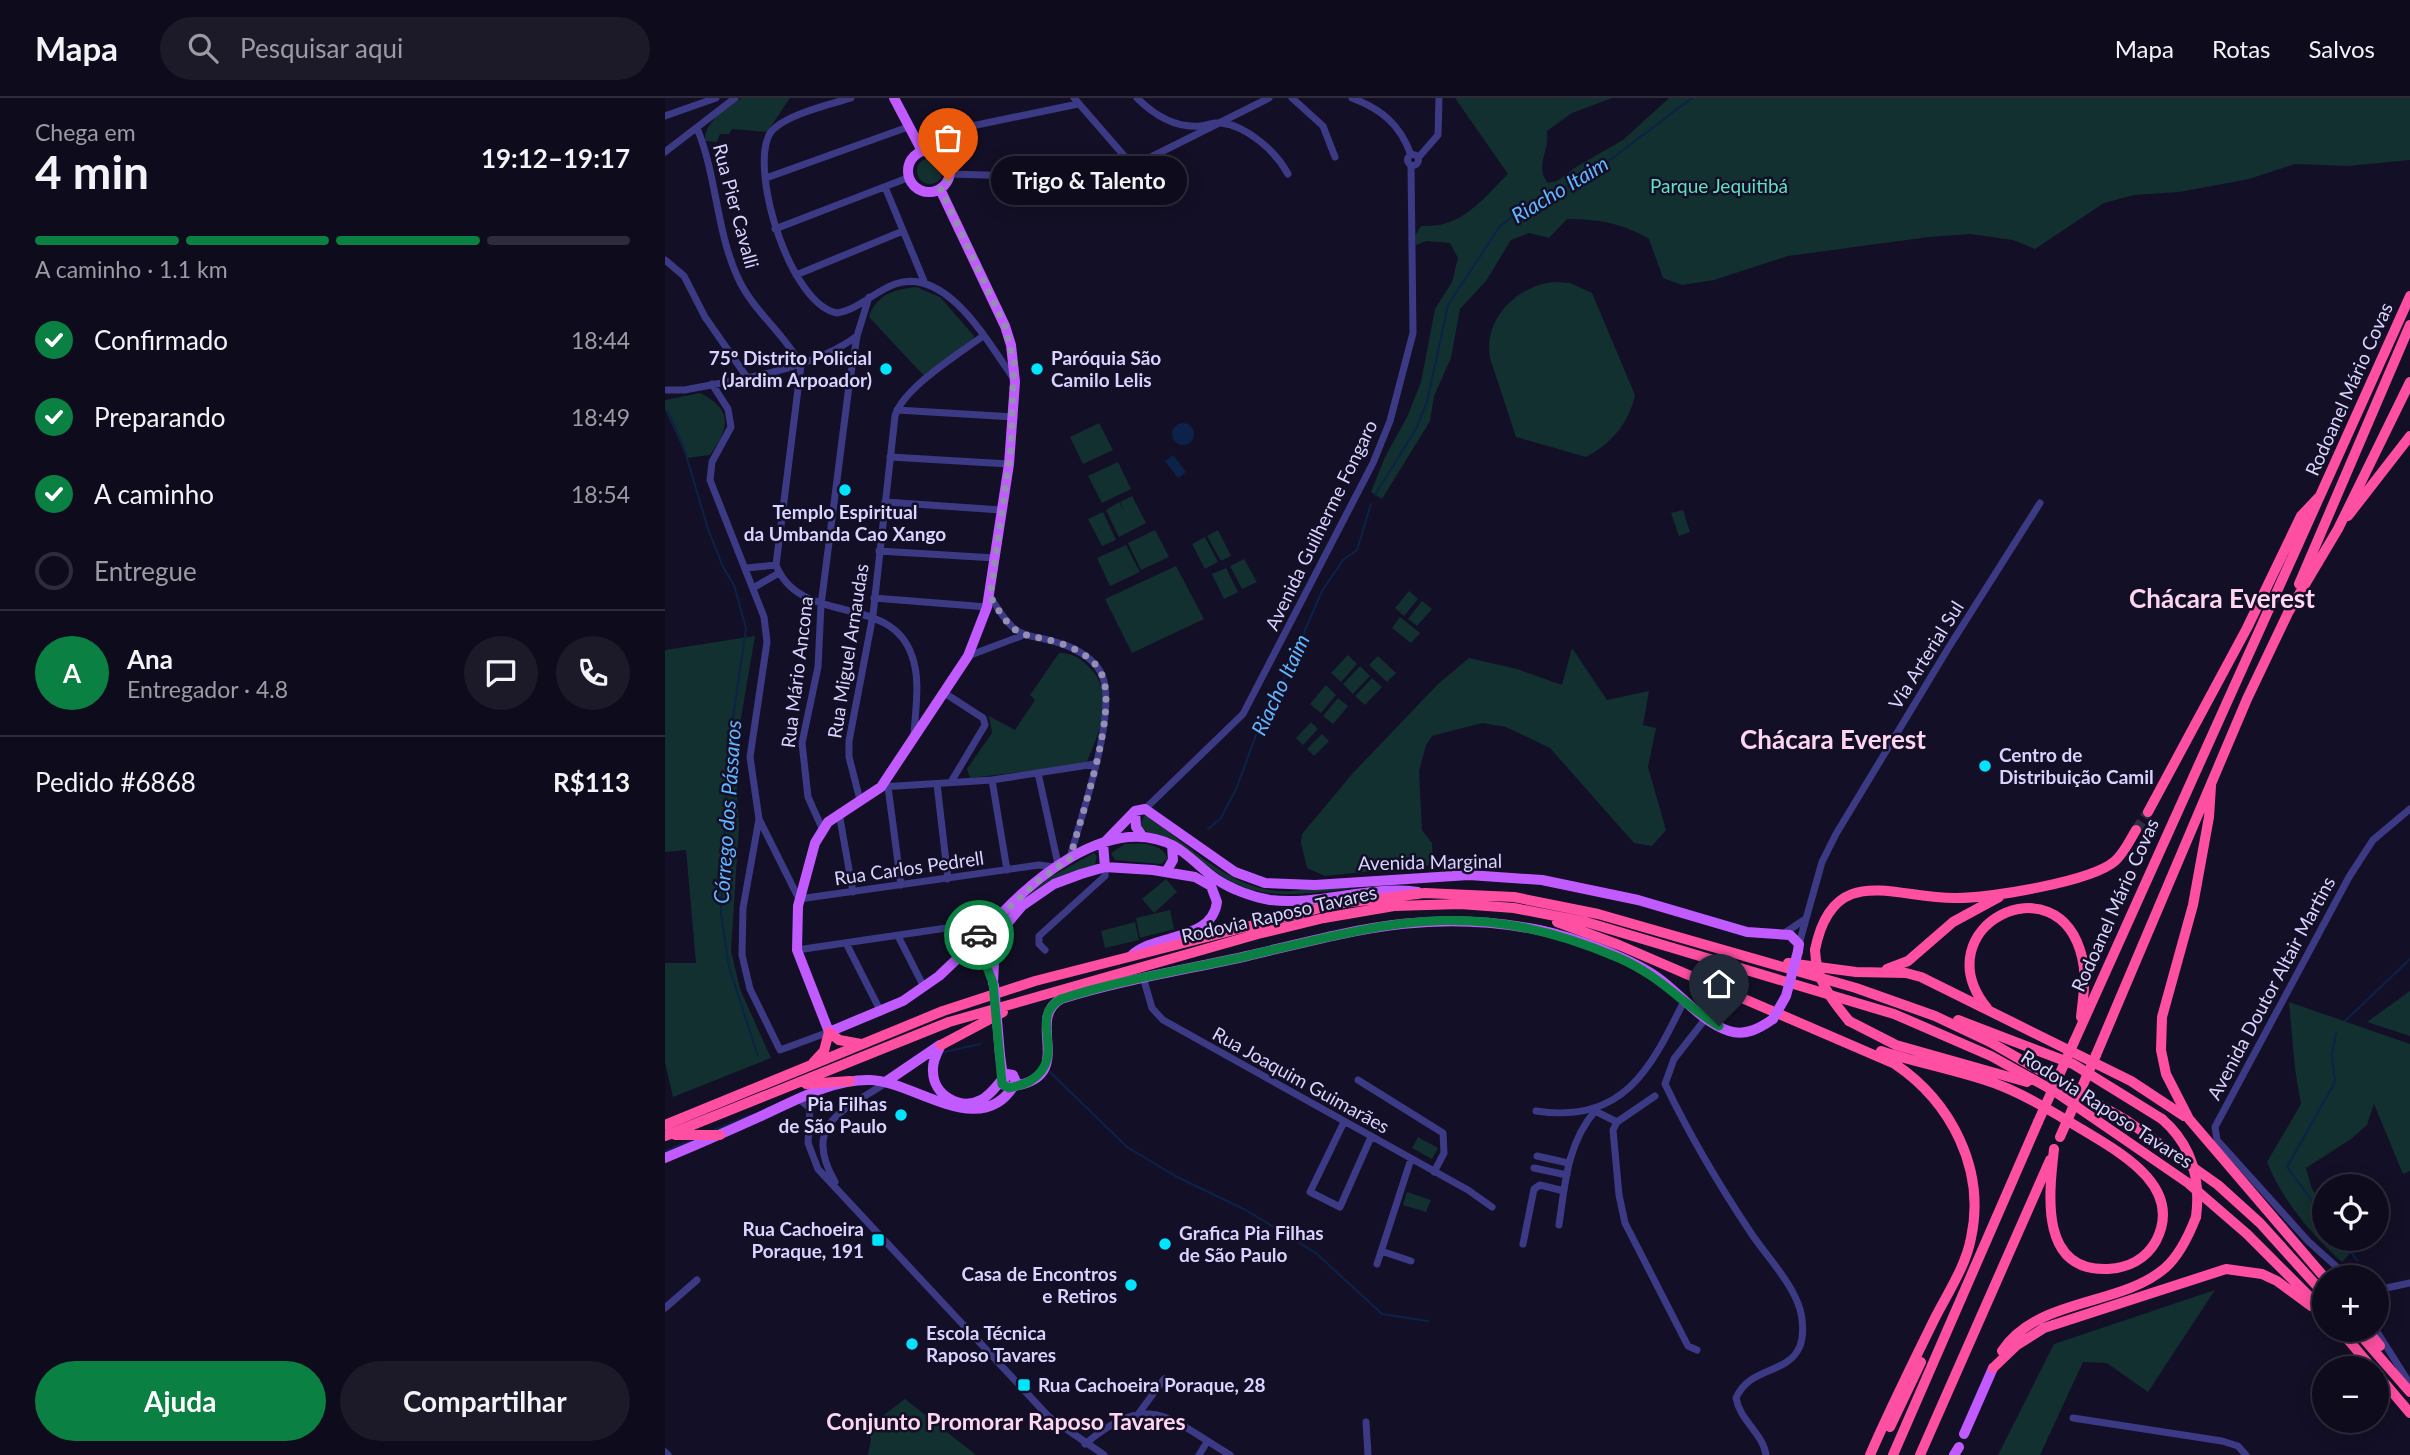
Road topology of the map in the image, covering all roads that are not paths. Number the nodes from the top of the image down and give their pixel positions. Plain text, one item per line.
1 (716, 98) edge
2 (735, 98) edge
3 (851, 98) edge
4 (894, 98) edge
5 (1137, 98) edge
6 (1269, 98) edge
7 (1293, 98) edge
8 (1352, 98) edge
9 (1439, 98) edge
10 (1076, 101) edge
11 (665, 116) edge
12 (1220, 122) junction
13 (908, 127) junction
14 (697, 128) junction
15 (914, 138) junction
16 (922, 151) junction
17 (665, 152) edge
18 (1414, 156) junction
19 (1335, 157) dead end
20 (1133, 166) junction
21 (950, 174) junction
22 (1288, 174) dead end
23 (910, 177) junction
24 (766, 178) junction
25 (885, 187) junction
26 (940, 188) junction
27 (775, 229) junction
28 (903, 231) junction
29 (665, 260) edge
30 (796, 275) junction
31 (924, 281) junction
32 (2410, 296) edge
33 (869, 297) junction
34 (2410, 325) edge
35 (857, 336) junction
36 (983, 336) junction
37 (801, 365) junction
38 (746, 376) junction
39 (1015, 382) junction
40 (2410, 382) edge
41 (712, 384) junction
42 (665, 390) edge
43 (897, 410) junction
44 (1014, 417) junction
45 (2410, 436) edge
46 (890, 457) junction
47 (1009, 464) junction
48 (2320, 497) junction
49 (885, 502) junction
50 (2040, 503) dead end
51 (1001, 510) junction
52 (2338, 529) junction
53 (879, 551) junction
54 (995, 558) junction
55 (776, 565) junction
56 (747, 568) junction
57 (779, 573) junction
58 (753, 588) junction
59 (874, 597) junction
60 (988, 601) junction
61 (821, 605) junction
62 (2288, 613) junction
63 (873, 615) junction
64 (1021, 636) junction
65 (968, 656) junction
66 (943, 692) junction
67 (914, 736) junction
68 (1095, 764) junction
69 (1038, 773) junction
70 (992, 780) junction
71 (951, 782) junction
72 (2211, 783) junction
73 (937, 784) junction
74 (885, 787) junction
75 (860, 800) junction
76 (2410, 809) edge
77 (1140, 810) junction
78 (2148, 812) tunnel mouth
79 (839, 813) junction
80 (759, 819) junction
81 (822, 828) junction
82 (2136, 830) tunnel mouth
83 (1143, 837) junction
84 (1103, 844) junction
85 (1172, 845) junction
86 (1070, 858) junction
87 (1056, 866) junction
88 (1024, 867) junction
89 (1105, 867) junction
90 (1007, 870) junction
91 (1166, 872) junction
92 (948, 879) junction
93 (1039, 880) junction
94 (901, 885) junction
95 (853, 892) junction
96 (1425, 892) junction
97 (2010, 892) junction
98 (799, 899) junction
99 (1514, 908) junction
100 (1805, 920) junction
101 (994, 921) junction
102 (974, 924) junction
103 (1783, 934) junction
104 (898, 936) junction
105 (981, 940) junction
106 (846, 943) junction
107 (995, 944) junction
108 (1706, 945) junction
109 (1799, 948) junction
110 (797, 950) junction
111 (1045, 950) dead end
112 (962, 956) junction
113 (1130, 957) junction
114 (987, 962) junction
115 (1881, 971) junction
116 (1143, 977) junction
117 (993, 984) junction
118 (924, 987) junction
119 (1042, 995) junction
120 (1685, 999) junction
121 (1909, 1006) junction
122 (1989, 1010) junction
123 (881, 1012) junction
124 (1706, 1018) junction
125 (2080, 1027) junction
126 (829, 1032) junction
127 (1839, 1038) junction
128 (865, 1044) junction
129 (941, 1045) junction
130 (808, 1067) junction
131 (1009, 1080) junction
132 (1358, 1080) dead end
133 (853, 1081) junction
134 (887, 1081) junction
135 (800, 1084) junction
136 (874, 1090) junction
137 (2054, 1091) junction
138 (1655, 1096) dead end
139 (799, 1099) junction
140 (1536, 1111) dead end
141 (1595, 1111) junction
142 (2189, 1119) junction
143 (1344, 1122) junction
144 (1617, 1122) junction
145 (666, 1132) edge
146 (715, 1135) junction
147 (1371, 1137) junction
148 (2054, 1149) junction
149 (1537, 1156) dead end
150 (665, 1158) edge
151 (1411, 1160) junction
152 (1568, 1163) junction
153 (1534, 1168) dead end
154 (1434, 1172) junction
155 (1567, 1175) junction
156 (839, 1188) junction
157 (1564, 1191) junction
158 (1492, 1208) dead end
159 (1559, 1225) dead end
160 (1523, 1244) dead end
161 (1381, 1251) junction
162 (1411, 1261) dead end
163 (1377, 1264) dead end
164 (2315, 1265) edge
165 (2335, 1265) edge
166 (697, 1280) dead end
167 (2312, 1281) edge
168 (2410, 1283) edge
169 (2389, 1287) edge
170 (1965, 1288) junction
171 (2312, 1299) edge
172 (665, 1308) edge
173 (2312, 1308) edge
174 (2350, 1342) edge
175 (2366, 1342) edge
176 (2377, 1342) edge
177 (2384, 1342) edge
178 (1697, 1349) dead end
179 (2362, 1356) edge
180 (1993, 1368) junction
181 (1164, 1380) dead end
182 (2410, 1384) edge
183 (2389, 1389) edge
184 (2410, 1392) edge
185 (2407, 1411) edge
186 (1139, 1413) junction
187 (2073, 1418) dead end
188 (1366, 1422) dead end
189 (1963, 1434) dead end
190 (1207, 1442) junction
191 (1085, 1444) junction
192 (1086, 1455) edge
193 (1104, 1455) edge
194 (1199, 1455) edge
195 (1230, 1455) edge
196 (1368, 1455) edge
197 (1766, 1455) edge
198 (1870, 1455) edge
199 (1878, 1455) edge
200 (1893, 1455) edge
201 (1920, 1455) edge
202 (2246, 1455) edge

1 - 11 street
2 - 14 street
3 - 24 street
4 - 13 main road
5 - 12 street
6 - 12 street
7 - 19 street
8 - 18 street
9 - 18 street
10 - 15 street
10 - 20 street
12 - 20 street
12 - 22 street
13 - 15 main road
13 - 24 street
14 - 17 street
14 - 37 street, Rua Pier Cavalli
15 - 16 main road
16 - 21 main road
16 - 23 main road
18 - 77 street, Avenida Guilherme Fongaro
20 - 21 street
21 - 26 main road
23 - 25 street
23 - 26 main road
24 - 27 street
25 - 27 street
25 - 28 street
26 - 39 main road
27 - 30 street
28 - 30 street
28 - 31 street
29 - 38 street
30 - 33 street
31 - 33 street
31 - 36 street
32 - 48 highway, Rodoanel Mário Covas
33 - 35 street, Rua Mário Ancona
34 - 62 highway, Rodoanel Mário Covas
35 - 37 street
35 - 61 street, Rua Mário Ancona
36 - 39 street
36 - 43 street
37 - 38 street
37 - 55 street
38 - 41 street
39 - 44 main road
40 - 52 highway, Rodoanel Mário Covas
41 - 42 street
41 - 56 street
43 - 44 street
43 - 46 street, Rua Miguel Arnaudas
44 - 47 main road
45 - 52 highway
46 - 47 street
46 - 49 street, Rua Miguel Arnaudas
47 - 51 main road
48 - 78 highway
48 - 125 highway, Rodoanel Mário Covas
49 - 51 street
49 - 53 street, Rua Miguel Arnaudas
50 - 100 street, Via Arterial Sul
51 - 54 main road
52 - 62 highway, Rodoanel Mário Covas
53 - 54 street
53 - 59 street, Rua Miguel Arnaudas
54 - 60 main road
55 - 56 street
55 - 57 street
56 - 58 street
57 - 58 street
57 - 61 street
58 - 80 street
59 - 60 street
59 - 63 street, Rua Miguel Arnaudas
60 - 64 street
60 - 65 main road
61 - 63 street
61 - 81 street, Rua Mário Ancona
62 - 72 highway, Rodoanel Mário Covas
63 - 67 street
63 - 75 street, Rua Miguel Arnaudas
64 - 65 street
64 - 68 street
65 - 66 main road
66 - 67 main road
66 - 71 street
67 - 74 main road
68 - 69 street
68 - 86 street
69 - 70 street
69 - 87 street
70 - 71 street
70 - 90 street
71 - 73 street
72 - 142 highway
72 - 148 highway, Rodoanel Mário Covas, bridge
73 - 74 street
73 - 92 street
74 - 75 main road
74 - 94 street
75 - 79 main road
76 - 165 street, Avenida Doutor Altair Martins
77 - 83 main road
77 - 84 main road, Avenida Marginal
77 - 103 main road, Avenida Marginal
79 - 81 main road
79 - 95 street
80 - 98 street
80 - 126 street
81 - 98 main road
82 - 97 highway
83 - 84 main road, Avenida Marginal
83 - 85 main road, Avenida Marginal
84 - 86 main road, Avenida Marginal
84 - 89 main road
85 - 91 main road
85 - 96 main road, Avenida Marginal
86 - 87 main road, Avenida Marginal
87 - 88 street, Rua Carlos Pedrell
87 - 93 main road, Avenida Marginal
88 - 90 street, Rua Carlos Pedrell
88 - 93 street
89 - 91 main road
89 - 107 main road
89 - 111 street
90 - 92 street, Rua Carlos Pedrell
91 - 113 main road
92 - 94 street, Rua Carlos Pedrell
93 - 101 main road, Avenida Marginal
94 - 95 street, Rua Carlos Pedrell
95 - 98 street, Rua Carlos Pedrell
96 - 108 highway, Rodovia Raposo Tavares
96 - 113 highway, Rodovia Raposo Tavares
97 - 115 highway
97 - 137 highway, bridge
98 - 110 main road
99 - 119 highway, Rodovia Raposo Tavares
99 - 127 highway
99 - 137 highway, Rodovia Raposo Tavares
100 - 103 street
100 - 109 street, Via Arterial Sul
101 - 102 street
101 - 105 main road, Avenida Marginal
102 - 104 street
102 - 105 street
103 - 109 main road, Avenida Marginal
104 - 106 street
104 - 118 street
105 - 107 main road
105 - 107 main road
105 - 112 main road
105 - 114 main road
106 - 110 street
106 - 123 street
107 - 117 main road
108 - 115 highway
108 - 121 highway, Rodovia Raposo Tavares
109 - 124 main road, Rodovia Raposo Tavares, bridge
110 - 126 main road
112 - 114 main road
112 - 118 main road
113 - 128 highway, Rodovia Raposo Tavares
114 - 117 main road
115 - 122 highway
116 - 120 main road, Rodovia Raposo Tavares
116 - 131 main road, Rodovia Raposo Tavares
116 - 143 street, Rua Joaquim Guimarães
117 - 131 main road, bridge
118 - 123 main road
119 - 129 highway
119 - 135 highway, Rodovia Raposo Tavares
120 - 124 main road, Rodovia Raposo Tavares
120 - 141 street
121 - 167 highway, Rodovia Raposo Tavares
121 - 180 highway, bridge
122 - 125 highway
122 - 142 highway
123 - 126 main road
124 - 197 street
125 - 170 highway, Rodoanel Mário Covas, bridge
126 - 128 highway
126 - 130 highway
127 - 148 highway
127 - 198 highway
128 - 130 highway, Rodovia Raposo Tavares
129 - 131 main road
129 - 134 main road
130 - 145 highway, Rodovia Raposo Tavares
131 - 134 main road, Rodovia Raposo Tavares
132 - 154 street
133 - 134 main road, Rodovia Raposo Tavares
133 - 135 highway
133 - 136 main road
133 - 139 main road, Rodovia Raposo Tavares
134 - 136 street
135 - 145 highway, Rodovia Raposo Tavares
136 - 156 street
137 - 171 highway, Rodovia Raposo Tavares
138 - 144 street
139 - 146 main road, Rodovia Raposo Tavares
139 - 156 street
140 - 141 street
141 - 144 street
141 - 152 street
142 - 164 highway
143 - 147 street, Rua Joaquim Guimarães
143 - 147 street
144 - 178 street
145 - 146 highway
146 - 150 main road, Rodovia Raposo Tavares
147 - 151 street, Rua Joaquim Guimarães
148 - 201 highway, Rodoanel Mário Covas
149 - 152 street
151 - 154 street, Rua Joaquim Guimarães
151 - 161 street
152 - 155 street
153 - 155 street
154 - 158 street, Rua Joaquim Guimarães
155 - 157 street
156 - 191 street
157 - 159 street
157 - 160 street
161 - 162 street
161 - 163 street
166 - 172 street
168 - 169 street
170 - 199 highway
170 - 200 highway, Rodoanel Mário Covas
173 - 180 highway
174 - 179 highway
175 - 184 highway
176 - 182 highway
177 - 182 street
180 - 189 main road
181 - 186 street
183 - 185 highway
186 - 190 street
186 - 191 street
187 - 202 street
188 - 196 street
190 - 194 street
190 - 195 street
191 - 192 street
191 - 193 street

